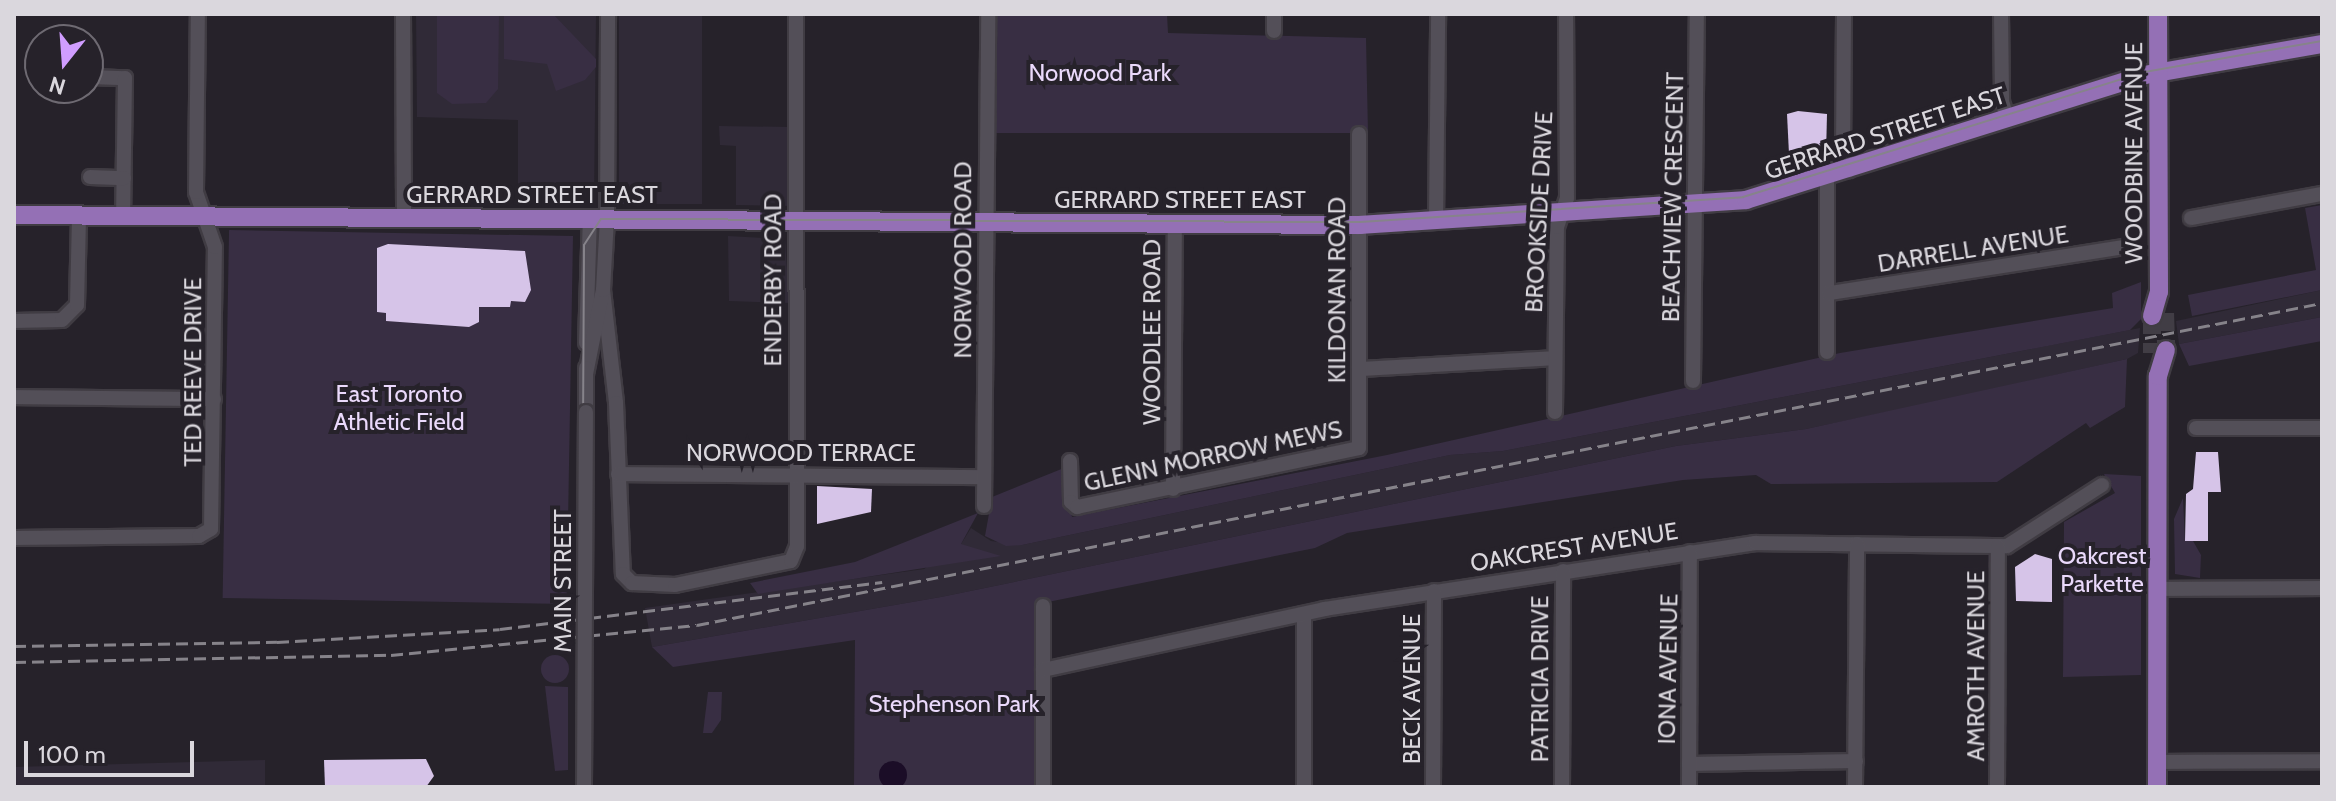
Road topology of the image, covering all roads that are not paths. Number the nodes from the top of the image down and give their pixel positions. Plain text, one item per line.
1 (198, 14) edge
2 (403, 14) edge
3 (608, 14) edge
4 (796, 14) edge
5 (988, 14) edge
6 (1274, 14) edge
7 (1438, 14) edge
8 (1566, 14) edge
9 (1697, 14) edge
10 (1844, 14) edge
11 (2001, 14) edge
12 (2158, 14) edge
13 (1274, 31) dead end
14 (2322, 44) edge
15 (2158, 72) junction
16 (104, 77) edge
17 (2008, 119) junction
18 (1359, 134) dead end
19 (1849, 170) junction
20 (90, 177) dead end
21 (1827, 177) junction
22 (124, 178) junction
23 (2322, 194) edge
24 (1695, 203) junction
25 (1561, 212) junction
26 (14, 215) edge
27 (79, 215) junction
28 (123, 215) junction
29 (208, 216) junction
30 (2191, 218) dead end
31 (404, 219) junction
32 (598, 219) junction
33 (795, 221) junction
34 (1436, 221) junction
35 (985, 222) junction
36 (1175, 224) junction
37 (1360, 225) junction
38 (2123, 247) dead end
39 (603, 290) junction
40 (1830, 293) junction
41 (2159, 314) tunnel mouth
42 (14, 321) edge
43 (1827, 352) dead end
44 (2159, 352) tunnel mouth
45 (1555, 358) junction
46 (1359, 369) junction
47 (586, 374) junction
48 (1693, 381) dead end
49 (14, 397) edge
50 (214, 399) junction
51 (1555, 412) dead end
52 (2196, 428) dead end
53 (2322, 428) edge
54 (1359, 448) joint
55 (1070, 461) dead end
56 (618, 474) junction
57 (798, 476) junction
58 (984, 477) junction
59 (2102, 485) dead end
60 (1173, 489) junction
61 (984, 506) dead end
62 (14, 538) edge
63 (1857, 544) junction
64 (797, 546) joint
65 (1998, 546) junction
66 (1690, 552) junction
67 (1563, 571) junction
68 (2322, 588) edge
69 (2156, 589) junction
70 (1434, 591) junction
71 (1043, 606) dead end
72 (1304, 614) junction
73 (1043, 670) junction
74 (1856, 761) junction
75 (2322, 761) edge
76 (2157, 762) junction
77 (1689, 764) junction
78 (584, 787) edge
79 (1043, 787) edge
80 (1304, 787) edge
81 (1433, 787) edge
82 (1562, 787) edge
83 (1689, 787) edge
84 (1855, 787) edge
85 (1997, 787) edge
86 (2157, 787) edge

1 - 29 street, TED REEVE DRIVE
2 - 31 street
3 - 32 street, MAIN STREET
4 - 33 street, ENDERBY ROAD
5 - 35 street, NORWOOD ROAD
6 - 13 street
7 - 34 street
8 - 25 street, BROOKSIDE DRIVE
9 - 24 street, BEACHVIEW CRESCENT
10 - 19 street
11 - 17 street
12 - 15 main road, WOODBINE AVENUE
14 - 15 main road, GERRARD STREET EAST
15 - 17 main road, GERRARD STREET EAST
15 - 41 main road, WOODBINE AVENUE
16 - 22 street
17 - 19 main road, GERRARD STREET EAST
18 - 37 street, KILDONAN ROAD
19 - 21 main road, GERRARD STREET EAST
20 - 22 street
21 - 24 main road, GERRARD STREET EAST
21 - 40 street
22 - 28 street
23 - 30 street
24 - 25 main road, GERRARD STREET EAST
24 - 48 street, BEACHVIEW CRESCENT
25 - 34 main road, GERRARD STREET EAST
25 - 45 street, BROOKSIDE DRIVE
26 - 27 main road, GERRARD STREET EAST
27 - 28 main road, GERRARD STREET EAST
27 - 42 street
28 - 29 main road, GERRARD STREET EAST
29 - 31 main road, GERRARD STREET EAST
29 - 50 street, TED REEVE DRIVE
31 - 32 main road, GERRARD STREET EAST
32 - 33 main road, GERRARD STREET EAST
32 - 39 street, MAIN STREET
32 - 47 street, MAIN STREET
33 - 35 main road, GERRARD STREET EAST
33 - 57 street, ENDERBY ROAD
34 - 37 main road, GERRARD STREET EAST
35 - 36 main road, GERRARD STREET EAST
35 - 58 street, NORWOOD ROAD
36 - 37 main road, GERRARD STREET EAST
36 - 60 street, WOODLEE ROAD
37 - 46 street, KILDONAN ROAD
38 - 40 street, DARRELL AVENUE
39 - 47 street, MAIN STREET
39 - 56 street, MAIN STREET
40 - 43 street
44 - 69 main road
45 - 46 street
45 - 51 street, BROOKSIDE DRIVE
46 - 54 street, KILDONAN ROAD
47 - 78 street, MAIN STREET, bridge
49 - 50 street
50 - 62 street, TED REEVE DRIVE
52 - 53 street
54 - 60 street, GLENN MORROW MEWS
55 - 60 street, GLENN MORROW MEWS
56 - 57 street, NORWOOD TERRACE
56 - 64 street, MAIN STREET
57 - 58 street, NORWOOD TERRACE
57 - 64 street, ENDERBY ROAD
58 - 61 street, NORWOOD ROAD
59 - 65 street
63 - 65 street, OAKCREST AVENUE
63 - 66 street, OAKCREST AVENUE
63 - 74 street
65 - 85 street, AMROTH AVENUE
66 - 67 street, OAKCREST AVENUE
66 - 77 street, IONA AVENUE
67 - 70 street, OAKCREST AVENUE
67 - 82 street, PATRICIA DRIVE
68 - 69 street
69 - 76 main road
70 - 72 street, OAKCREST AVENUE
70 - 81 street, BECK AVENUE
71 - 73 street
72 - 73 street, OAKCREST AVENUE
72 - 80 street
73 - 79 street
74 - 77 street
74 - 84 street
75 - 76 street
76 - 86 main road
77 - 83 street, IONA AVENUE

